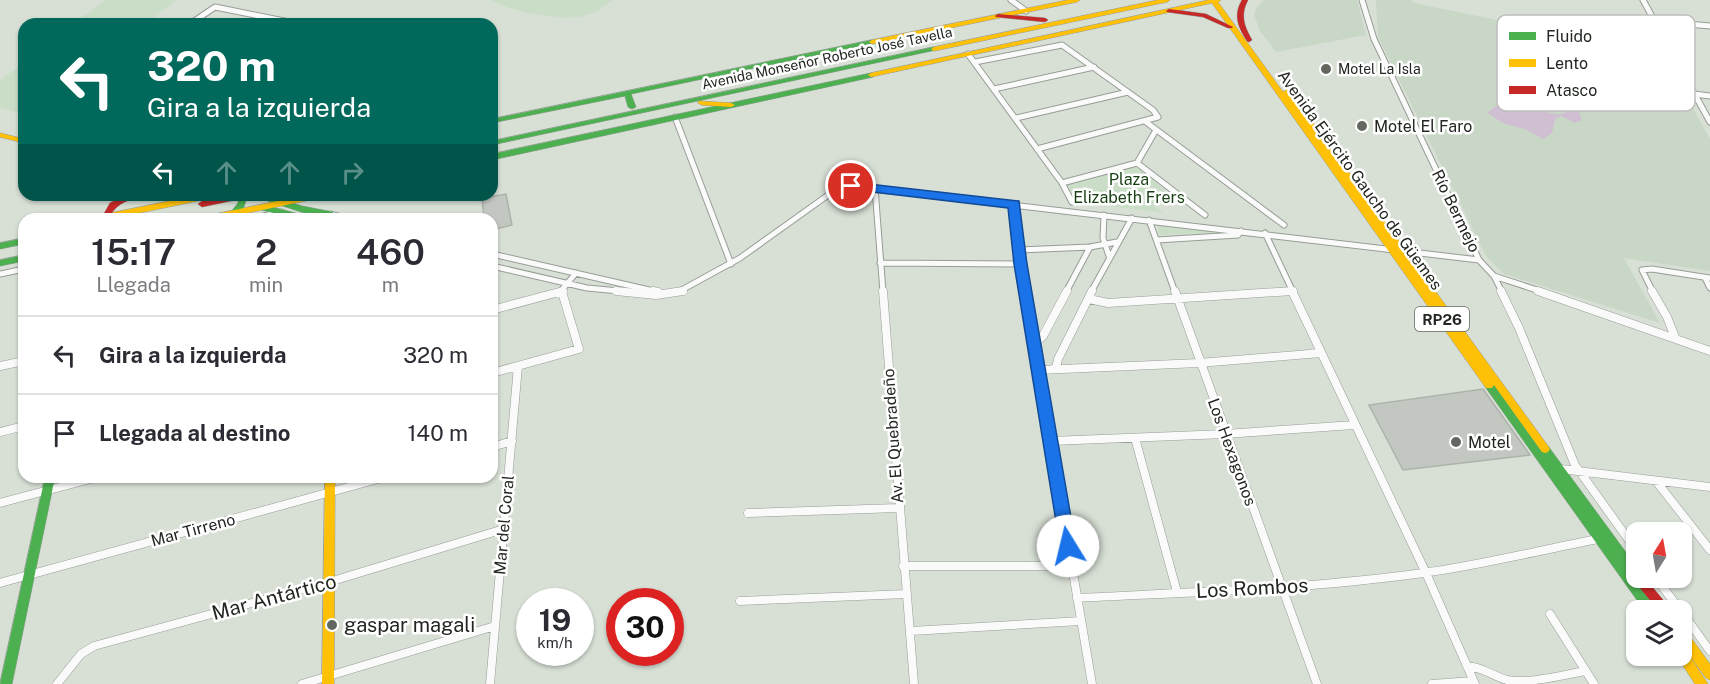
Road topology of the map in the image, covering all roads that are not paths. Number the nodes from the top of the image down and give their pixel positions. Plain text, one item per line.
1 (1011, 0) edge
2 (1077, 0) edge
3 (1141, 0) edge
4 (1167, 0) edge
5 (1215, 0) edge
6 (1245, 0) edge
7 (1362, 0) edge
8 (1643, 0) edge
9 (1168, 11) junction
10 (1651, 15) edge
11 (198, 18) edge
12 (271, 18) edge
13 (1021, 18) junction
14 (1695, 25) edge
15 (1710, 27) edge
16 (1233, 29) junction
17 (968, 54) junction
18 (975, 62) junction
19 (1094, 67) junction
20 (994, 89) junction
21 (1128, 92) junction
22 (627, 93) junction
23 (1695, 94) edge
24 (1695, 96) edge
25 (1710, 96) edge
26 (689, 102) junction
27 (731, 105) junction
28 (632, 107) junction
29 (675, 117) junction
30 (1016, 118) junction
31 (498, 120) edge
32 (1146, 122) junction
33 (1710, 122) edge
34 (1156, 130) junction
35 (0, 135) edge
36 (498, 135) edge
37 (18, 140) edge
38 (498, 142) edge
39 (1038, 149) junction
40 (498, 156) edge
41 (1137, 163) junction
42 (1062, 183) junction
43 (875, 188) junction
44 (115, 201) edge
45 (183, 201) edge
46 (215, 201) edge
47 (242, 201) edge
48 (271, 201) edge
49 (301, 201) edge
50 (1072, 202) dead end
51 (1014, 204) junction
52 (283, 207) junction
53 (235, 212) junction
54 (105, 213) edge
55 (126, 213) edge
56 (158, 213) edge
57 (231, 213) edge
58 (266, 213) edge
59 (295, 213) edge
60 (316, 213) edge
61 (1104, 215) junction
62 (1205, 215) dead end
63 (1132, 218) junction
64 (1149, 220) junction
65 (1284, 225) dead end
66 (1241, 231) junction
67 (1265, 233) junction
68 (18, 235) edge
69 (0, 239) edge
70 (1157, 240) junction
71 (18, 242) edge
72 (1117, 242) junction
73 (1105, 244) junction
74 (0, 246) edge
75 (1090, 247) junction
76 (1389, 248) junction
77 (1401, 249) junction
78 (1019, 250) junction
79 (498, 255) edge
80 (1109, 256) junction
81 (18, 259) edge
82 (1479, 260) junction
83 (0, 263) edge
84 (880, 263) junction
85 (731, 264) junction
86 (1020, 264) junction
87 (498, 267) edge
88 (18, 270) edge
89 (576, 273) junction
90 (0, 274) edge
91 (1494, 276) junction
92 (1708, 278) edge
93 (569, 284) junction
94 (1710, 288) edge
95 (1293, 291) junction
96 (562, 292) junction
97 (669, 293) junction
98 (1177, 298) junction
99 (1089, 299) junction
100 (498, 308) edge
101 (1675, 337) junction
102 (1034, 344) junction
103 (1710, 351) edge
104 (1321, 353) junction
105 (18, 362) edge
106 (1199, 363) junction
107 (0, 366) edge
108 (519, 366) junction
109 (1056, 368) junction
110 (1039, 370) junction
111 (498, 371) edge
112 (1354, 425) junction
113 (18, 428) edge
114 (0, 432) edge
115 (1225, 434) junction
116 (1135, 438) junction
117 (512, 441) junction
118 (1051, 441) junction
119 (498, 445) edge
120 (1561, 469) junction
121 (1580, 472) junction
122 (1656, 481) junction
123 (49, 483) edge
124 (74, 483) edge
125 (330, 483) edge
126 (363, 483) edge
127 (1710, 487) edge
128 (47, 490) junction
129 (330, 492) junction
130 (0, 503) edge
131 (898, 508) junction
132 (748, 513) dead end
133 (504, 529) junction
134 (1626, 536) edge
135 (1598, 539) junction
136 (1710, 550) edge
137 (1626, 560) edge
138 (903, 566) junction
139 (1071, 566) junction
140 (1426, 573) junction
141 (28, 576) junction
142 (329, 582) junction
143 (0, 584) edge
144 (1282, 588) junction
145 (1647, 588) edge
146 (1664, 588) edge
147 (1177, 592) junction
148 (906, 594) junction
149 (1077, 598) junction
150 (1643, 600) edge
151 (1656, 600) edge
152 (1673, 600) edge
153 (740, 601) dead end
154 (1550, 614) dead end
155 (1081, 621) junction
156 (495, 626) junction
157 (1692, 627) edge
158 (911, 631) junction
159 (1692, 649) edge
160 (1710, 652) edge
161 (1696, 655) junction
162 (1467, 666) junction
163 (1690, 666) edge
164 (1586, 671) junction
165 (4, 674) edge
166 (1710, 674) edge
167 (328, 680) edge
168 (1474, 682) edge
169 (6, 684) edge
170 (57, 684) edge
171 (302, 684) edge
172 (490, 684) edge
173 (914, 684) edge
174 (1092, 684) edge
175 (1317, 684) edge
176 (1432, 684) edge
177 (1594, 684) edge
178 (1702, 684) edge

1 - 13 street
2 - 13 main road
3 - 13 main road, Avenida Monseñor Roberto José Tavella
4 - 26 main road, Avenida Monseñor Roberto José Tavella
5 - 9 main road
5 - 16 main road, Avenida Ejército Gaucho de Güemes / RP26
6 - 77 main road, Avenida Ejército Gaucho de Güemes / RP26
7 - 82 street, Río Bermejo
8 - 10 street
9 - 16 main road
9 - 17 main road
11 - 12 street
13 - 22 main road
13 - 28 main road, Avenida Monseñor Roberto José Tavella
14 - 15 street
16 - 76 main road, Avenida Ejército Gaucho de Güemes / RP26
17 - 18 street
17 - 27 main road
18 - 19 street
18 - 20 street
19 - 20 street
19 - 21 street
20 - 30 street
21 - 30 street
21 - 32 street
22 - 28 main road
22 - 31 main road
23 - 25 street
24 - 33 street
26 - 27 main road
26 - 38 main road, Avenida Monseñor Roberto José Tavella
27 - 29 main road
28 - 36 main road, Avenida Monseñor Roberto José Tavella
29 - 40 main road
29 - 85 street
30 - 39 street
32 - 34 street
32 - 39 street
34 - 41 street
34 - 65 street
35 - 37 main road
39 - 42 street
41 - 42 street
41 - 62 street
42 - 50 street
43 - 51 street
43 - 84 street, Av. El Quebradeño
43 - 85 street
44 - 54 main road
45 - 55 main road
46 - 56 main road
47 - 53 main road
48 - 52 main road
49 - 52 main road
51 - 61 street
51 - 78 street
52 - 53 main road
52 - 58 street
52 - 59 main road
52 - 60 main road
53 - 57 main road
61 - 63 street
61 - 73 street
63 - 64 street
63 - 72 street
64 - 66 street
64 - 70 street, Los Hexagonos
66 - 67 street
66 - 70 street
67 - 76 street
67 - 95 street
68 - 69 main road
70 - 98 street, Los Hexagonos
71 - 74 main road
72 - 73 street
72 - 80 street
73 - 75 street
73 - 80 street
75 - 78 street
75 - 102 street
76 - 77 street
76 - 135 main road, Avenida Ejército Gaucho de Güemes / RP26
77 - 82 street
77 - 120 main road, Avenida Ejército Gaucho de Güemes / RP26
78 - 86 street
79 - 89 street
80 - 99 street
81 - 83 main road
82 - 91 street, Río Bermejo
84 - 86 street
84 - 131 street, Av. El Quebradeño
85 - 97 street
86 - 102 street
87 - 93 street
88 - 90 street
89 - 93 street
89 - 97 street
91 - 101 street
91 - 121 street, Río Bermejo
92 - 94 street
92 - 101 street
93 - 96 street
93 - 97 street
95 - 98 street
95 - 104 street
96 - 100 street
96 - 108 street
98 - 99 street
98 - 106 street, Los Hexagonos
99 - 109 street
101 - 103 street
102 - 110 street
104 - 106 street
104 - 112 street
105 - 107 street
106 - 109 street
106 - 115 street, Los Hexagonos
108 - 111 street
108 - 117 street, Mar del Coral
109 - 110 street
110 - 118 street
112 - 115 street
112 - 140 street
113 - 114 street
115 - 116 street
115 - 144 street, Los Hexagonos
116 - 118 street
116 - 147 street
117 - 119 street
117 - 133 street, Mar del Coral
118 - 139 street
120 - 121 street
120 - 137 main road, Avenida Ejército Gaucho de Güemes / RP26
121 - 122 street
121 - 134 street, Río Bermejo
122 - 127 street
122 - 136 street
123 - 128 main road
124 - 128 street
125 - 129 main road
126 - 129 street, Mar Tirreno
128 - 130 street
128 - 141 main road
129 - 141 street, Mar Tirreno
129 - 142 main road
131 - 132 street
131 - 138 street, Av. El Quebradeño
133 - 142 street, Mar Antártico
133 - 156 street, Mar del Coral
135 - 140 street, Los Rombos
135 - 150 main road, Avenida Ejército Gaucho de Güemes / RP26
138 - 139 street
138 - 148 street, Av. El Quebradeño
139 - 149 street
140 - 144 street, Los Rombos
140 - 162 street
141 - 143 street, Mar Tirreno
141 - 165 main road
142 - 167 main road
142 - 170 street, Mar Antártico
144 - 147 street, Los Rombos
144 - 175 street, Los Hexagonos
145 - 151 main road
146 - 152 street
147 - 149 street, Los Rombos
148 - 153 street
148 - 158 street, Av. El Quebradeño
149 - 155 street
154 - 164 street
155 - 158 street
155 - 174 street
156 - 167 street
156 - 172 street, Mar del Coral
157 - 160 street
158 - 173 street, Av. El Quebradeño
159 - 161 main road
160 - 161 street
161 - 166 main road
162 - 164 street
162 - 168 street
163 - 178 main road
164 - 177 street
165 - 169 main road
167 - 171 street
168 - 176 street

